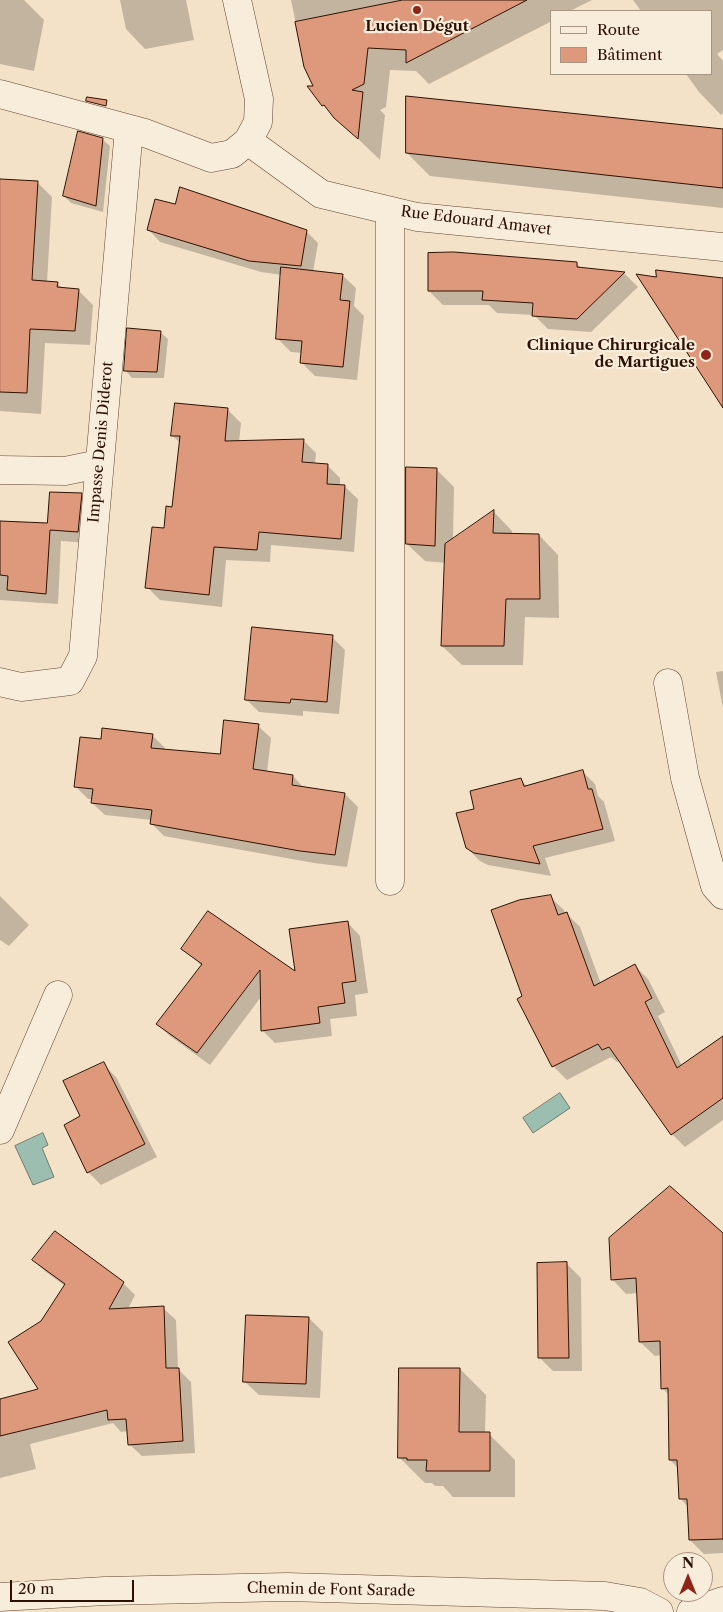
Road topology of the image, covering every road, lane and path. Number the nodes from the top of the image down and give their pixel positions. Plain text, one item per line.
1 (237, 0) edge
2 (0, 94) edge
3 (128, 129) junction
4 (248, 141) junction
5 (390, 211) junction
6 (723, 247) edge
7 (99, 464) junction
8 (0, 470) edge
9 (0, 682) edge
10 (668, 683) dead end
11 (390, 881) dead end
12 (723, 895) edge
13 (58, 995) dead end
14 (0, 1130) edge
15 (0, 1596) edge
16 (723, 1601) edge
17 (659, 1612) edge
18 (691, 1612) edge

1 - 4 street
2 - 3 street
3 - 4 street
3 - 7 street, Impasse Denis Diderot
4 - 5 street, Rue Edouard Amavet
5 - 6 street, Rue Edouard Amavet
5 - 11 street
7 - 8 street
7 - 9 street, Impasse Denis Diderot
10 - 12 street
13 - 14 street
15 - 17 street, Chemin de Font Sarade
16 - 18 street

